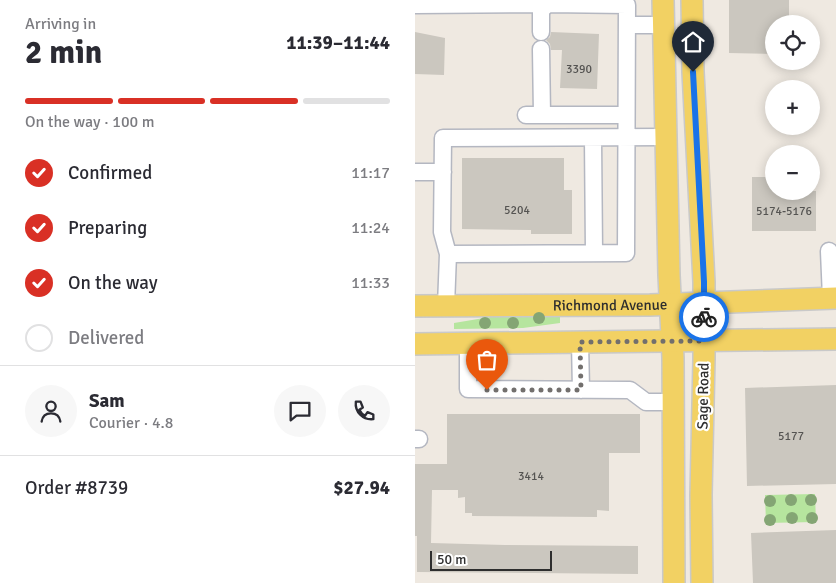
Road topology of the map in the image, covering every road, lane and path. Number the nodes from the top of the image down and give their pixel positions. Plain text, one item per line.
1 (663, 0) edge
2 (691, 0) edge
3 (548, 4) junction
4 (415, 5) edge
5 (627, 25) junction
6 (663, 25) junction
7 (541, 32) dead end
8 (541, 49) dead end
9 (693, 72) junction
10 (626, 115) junction
11 (666, 137) junction
12 (593, 138) junction
13 (626, 138) junction
14 (415, 172) edge
15 (443, 172) junction
16 (829, 251) dead end
17 (448, 254) junction
18 (594, 254) junction
19 (833, 298) edge
20 (704, 304) junction
21 (671, 305) junction
22 (415, 306) edge
23 (446, 306) junction
24 (836, 339) edge
25 (672, 341) junction
26 (704, 341) junction
27 (580, 342) junction
28 (415, 344) edge
29 (468, 344) junction
30 (581, 390) junction
31 (673, 402) junction
32 (674, 583) edge
33 (702, 583) edge

1 - 6 main road, Sage Road
2 - 9 main road, Sage Road
3 - 4 lane
3 - 5 lane
3 - 7 lane
5 - 6 lane
5 - 10 lane
6 - 9 main road
6 - 11 main road, Sage Road
8 - 10 lane
9 - 20 main road, Sage Road
10 - 13 lane
11 - 13 lane
11 - 21 main road, Sage Road
12 - 13 lane
12 - 15 lane
12 - 18 lane
13 - 18 lane
14 - 15 lane
15 - 17 lane
16 - 19 lane
17 - 18 lane
17 - 23 lane
19 - 20 main road, Richmond Avenue
20 - 21 main road, Richmond Avenue
20 - 26 main road, Sage Road
21 - 23 main road, Richmond Avenue
21 - 25 main road, Sage Road
22 - 23 main road, Richmond Avenue
24 - 26 main road
25 - 26 main road
25 - 27 main road
25 - 31 main road, Sage Road
26 - 33 main road, Sage Road
27 - 29 main road
27 - 30 lane
28 - 29 main road
29 - 30 lane
30 - 31 lane
31 - 32 main road, Sage Road

